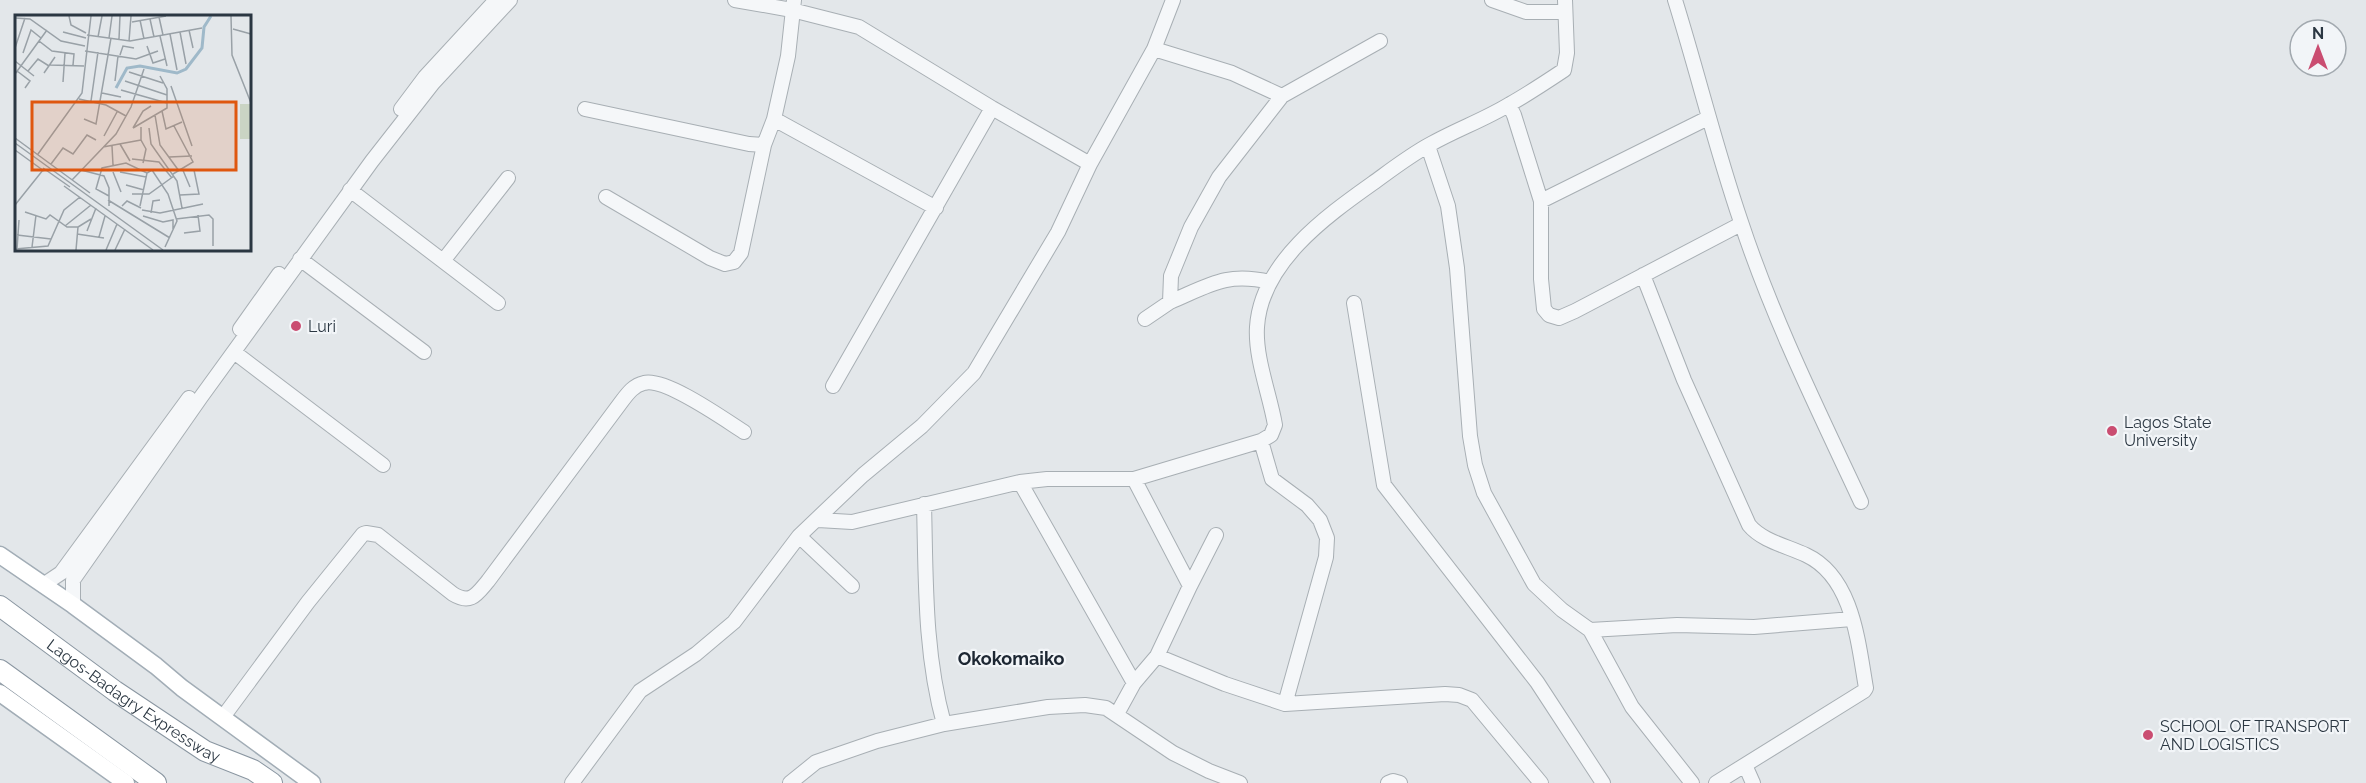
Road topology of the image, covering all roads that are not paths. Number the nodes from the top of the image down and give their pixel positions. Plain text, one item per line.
1 (496, 0) edge
2 (510, 0) edge
3 (735, 0) edge
4 (1173, 0) edge
5 (1492, 0) edge
6 (1675, 0) edge
7 (793, 5) edge
8 (1565, 6) edge
9 (1380, 41) dead end
10 (1154, 49) junction
11 (1282, 96) junction
12 (1509, 105) junction
13 (992, 108) junction
14 (585, 109) dead end
15 (1708, 118) junction
16 (774, 119) junction
17 (764, 145) junction
18 (1428, 146) junction
19 (1090, 164) junction
20 (508, 178) dead end
21 (350, 190) junction
22 (606, 197) dead end
23 (1540, 201) junction
24 (936, 208) junction
25 (1741, 224) junction
26 (300, 259) junction
27 (443, 261) junction
28 (1643, 275) junction
29 (1270, 282) junction
30 (1170, 302) junction
31 (498, 303) dead end
32 (1354, 303) dead end
33 (1145, 319) dead end
34 (234, 352) junction
35 (424, 352) dead end
36 (832, 386) dead end
37 (744, 432) dead end
38 (1261, 441) junction
39 (383, 465) dead end
40 (1134, 479) junction
41 (1020, 482) junction
42 (1862, 502) dead end
43 (924, 504) junction
44 (818, 520) junction
45 (1216, 535) dead end
46 (799, 536) junction
47 (0, 555) edge
48 (43, 585) junction
49 (1190, 585) junction
50 (852, 586) dead end
51 (73, 605) junction
52 (0, 606) edge
53 (1852, 619) junction
54 (1590, 630) junction
55 (1157, 656) junction
56 (0, 670) edge
57 (1134, 683) junction
58 (0, 693) edge
59 (1285, 704) junction
60 (1117, 714) junction
61 (223, 717) junction
62 (944, 724) junction
63 (1745, 765) junction
64 (124, 782) edge
65 (156, 783) edge
66 (272, 783) edge
67 (312, 783) edge
68 (572, 783) edge
69 (790, 783) edge
70 (1240, 783) edge
71 (1388, 783) edge
72 (1400, 783) edge
73 (1541, 783) edge
74 (1603, 783) edge
75 (1692, 783) edge
76 (1716, 783) edge
77 (1753, 783) edge

1 - 48 street
2 - 21 street
3 - 7 street
4 - 10 street
5 - 8 street
6 - 15 street
7 - 13 street
7 - 16 street
8 - 12 street
9 - 11 street
10 - 11 street
10 - 19 street
11 - 30 street
12 - 18 street
12 - 23 street
13 - 19 street
13 - 24 street
14 - 17 street
15 - 23 street
15 - 25 street
16 - 17 street
16 - 24 street
17 - 22 street
18 - 29 street
18 - 54 street
19 - 44 street
20 - 27 street
21 - 26 street
21 - 27 street
23 - 28 street
24 - 36 street
25 - 28 street
25 - 42 street
26 - 34 street
26 - 35 street
27 - 31 street
28 - 53 street
29 - 30 street
29 - 38 street
30 - 33 street
32 - 74 street
34 - 39 street
34 - 51 street
37 - 61 street
38 - 40 street
38 - 59 street
40 - 41 street
40 - 49 street
41 - 43 street
41 - 57 street
43 - 44 street
43 - 62 street
44 - 46 street
45 - 49 street
46 - 50 street
46 - 68 street
47 - 48 main road, Lagos-Badagry Expressway
48 - 51 main road, Lagos-Badagry Expressway
49 - 55 street
51 - 61 main road, Lagos-Badagry Expressway
52 - 66 highway, Lagos-Badagry Expressway
53 - 54 street
53 - 63 street
54 - 75 street
55 - 57 street
55 - 59 street
56 - 65 highway
57 - 60 street
58 - 64 main road
59 - 73 street
60 - 62 street
60 - 70 street
61 - 67 main road, Lagos-Badagry Expressway
62 - 69 street
63 - 76 street
63 - 77 street
71 - 72 street

